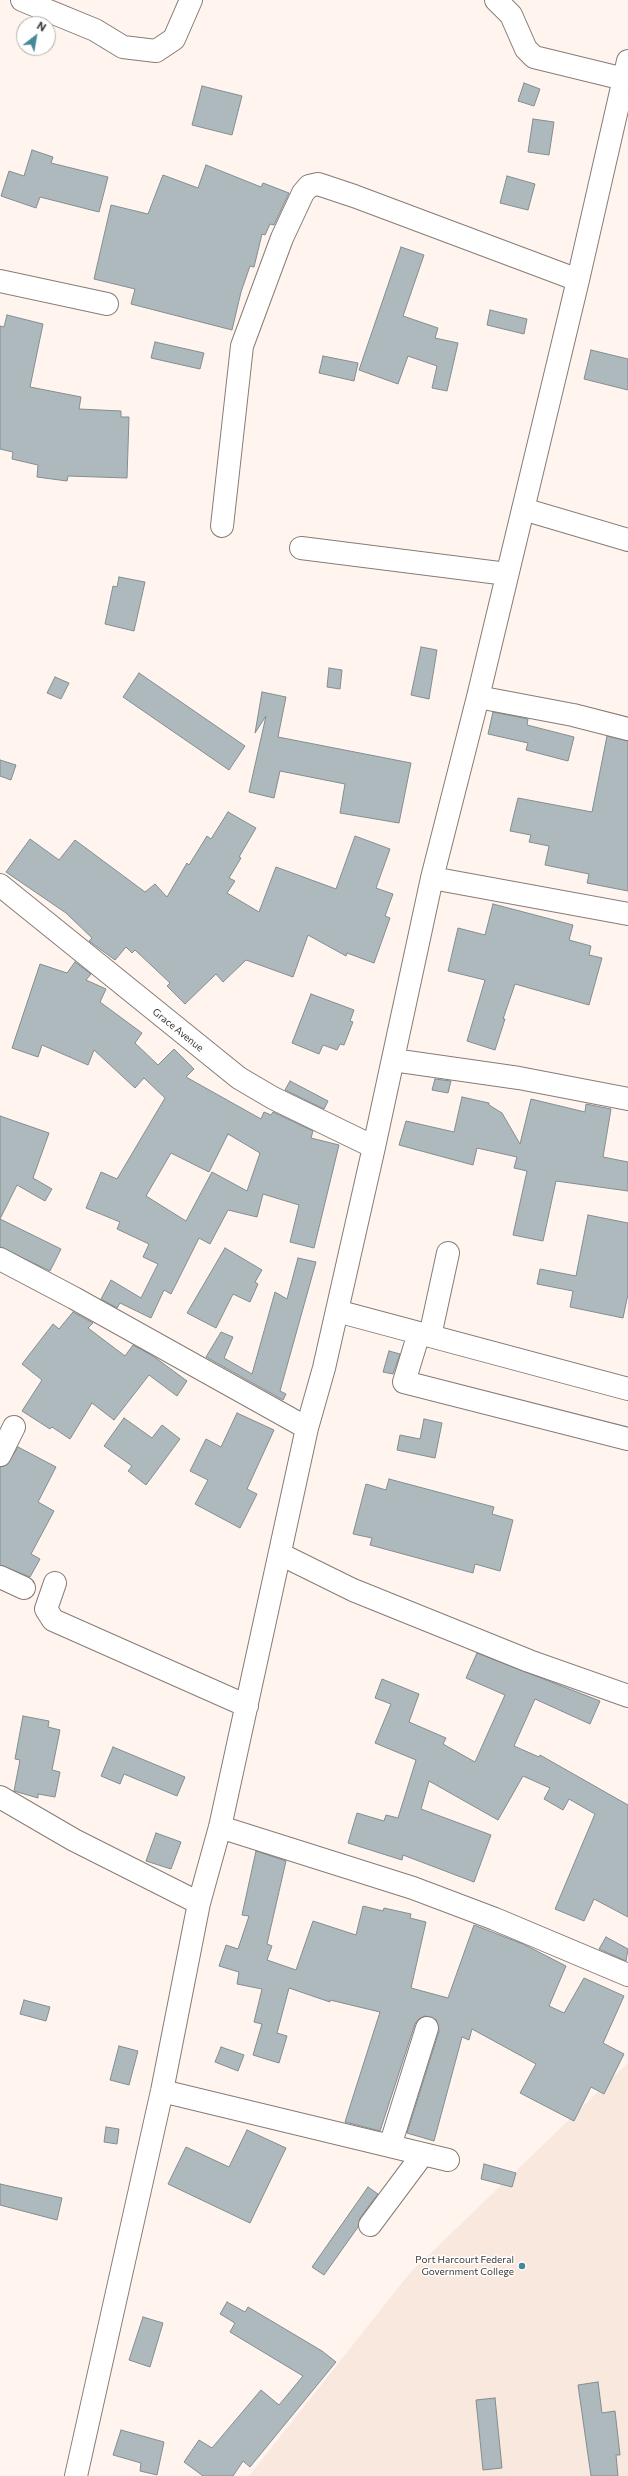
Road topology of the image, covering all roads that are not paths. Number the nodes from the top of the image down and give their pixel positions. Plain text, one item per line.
1 (22, 0) edge
2 (191, 0) edge
3 (496, 0) edge
4 (626, 70) edge
5 (578, 280) junction
6 (0, 281) edge
7 (107, 304) dead end
8 (523, 509) junction
9 (222, 526) dead end
10 (628, 540) edge
11 (301, 548) dead end
12 (507, 574) junction
13 (478, 697) junction
14 (628, 729) edge
15 (432, 878) junction
16 (0, 885) edge
17 (628, 914) edge
18 (393, 1060) junction
19 (628, 1099) edge
20 (374, 1147) junction
21 (448, 1253) dead end
22 (0, 1259) edge
23 (337, 1311) junction
24 (424, 1334) junction
25 (628, 1389) edge
26 (14, 1427) dead end
27 (307, 1428) junction
28 (628, 1439) edge
29 (0, 1455) edge
30 (280, 1554) junction
31 (0, 1577) edge
32 (55, 1583) dead end
33 (24, 1588) dead end
34 (628, 1696) edge
35 (247, 1706) junction
36 (0, 1797) edge
37 (220, 1827) junction
38 (199, 1903) junction
39 (628, 1975) edge
40 (427, 2028) dead end
41 (162, 2091) junction
42 (390, 2146) junction
43 (423, 2154) junction
44 (448, 2160) dead end
45 (370, 2225) dead end
46 (76, 2476) edge

1 - 2 street
3 - 4 street
4 - 5 street
5 - 8 street
5 - 9 street
6 - 7 street
8 - 10 street
8 - 12 street
11 - 12 street
12 - 13 street
13 - 14 street
13 - 15 street
15 - 17 street
15 - 18 street
16 - 20 street, Grace Avenue
18 - 19 street
18 - 20 street
20 - 23 street
21 - 24 street
22 - 27 street
23 - 24 street
23 - 27 street
24 - 25 street
24 - 28 street
26 - 29 street
27 - 30 street
30 - 34 street
30 - 35 street
31 - 33 street
32 - 35 street
35 - 37 street
36 - 38 street
37 - 38 street
37 - 39 street
38 - 41 street
40 - 42 street
41 - 42 street
41 - 46 street
42 - 43 street
43 - 44 street
43 - 45 street

